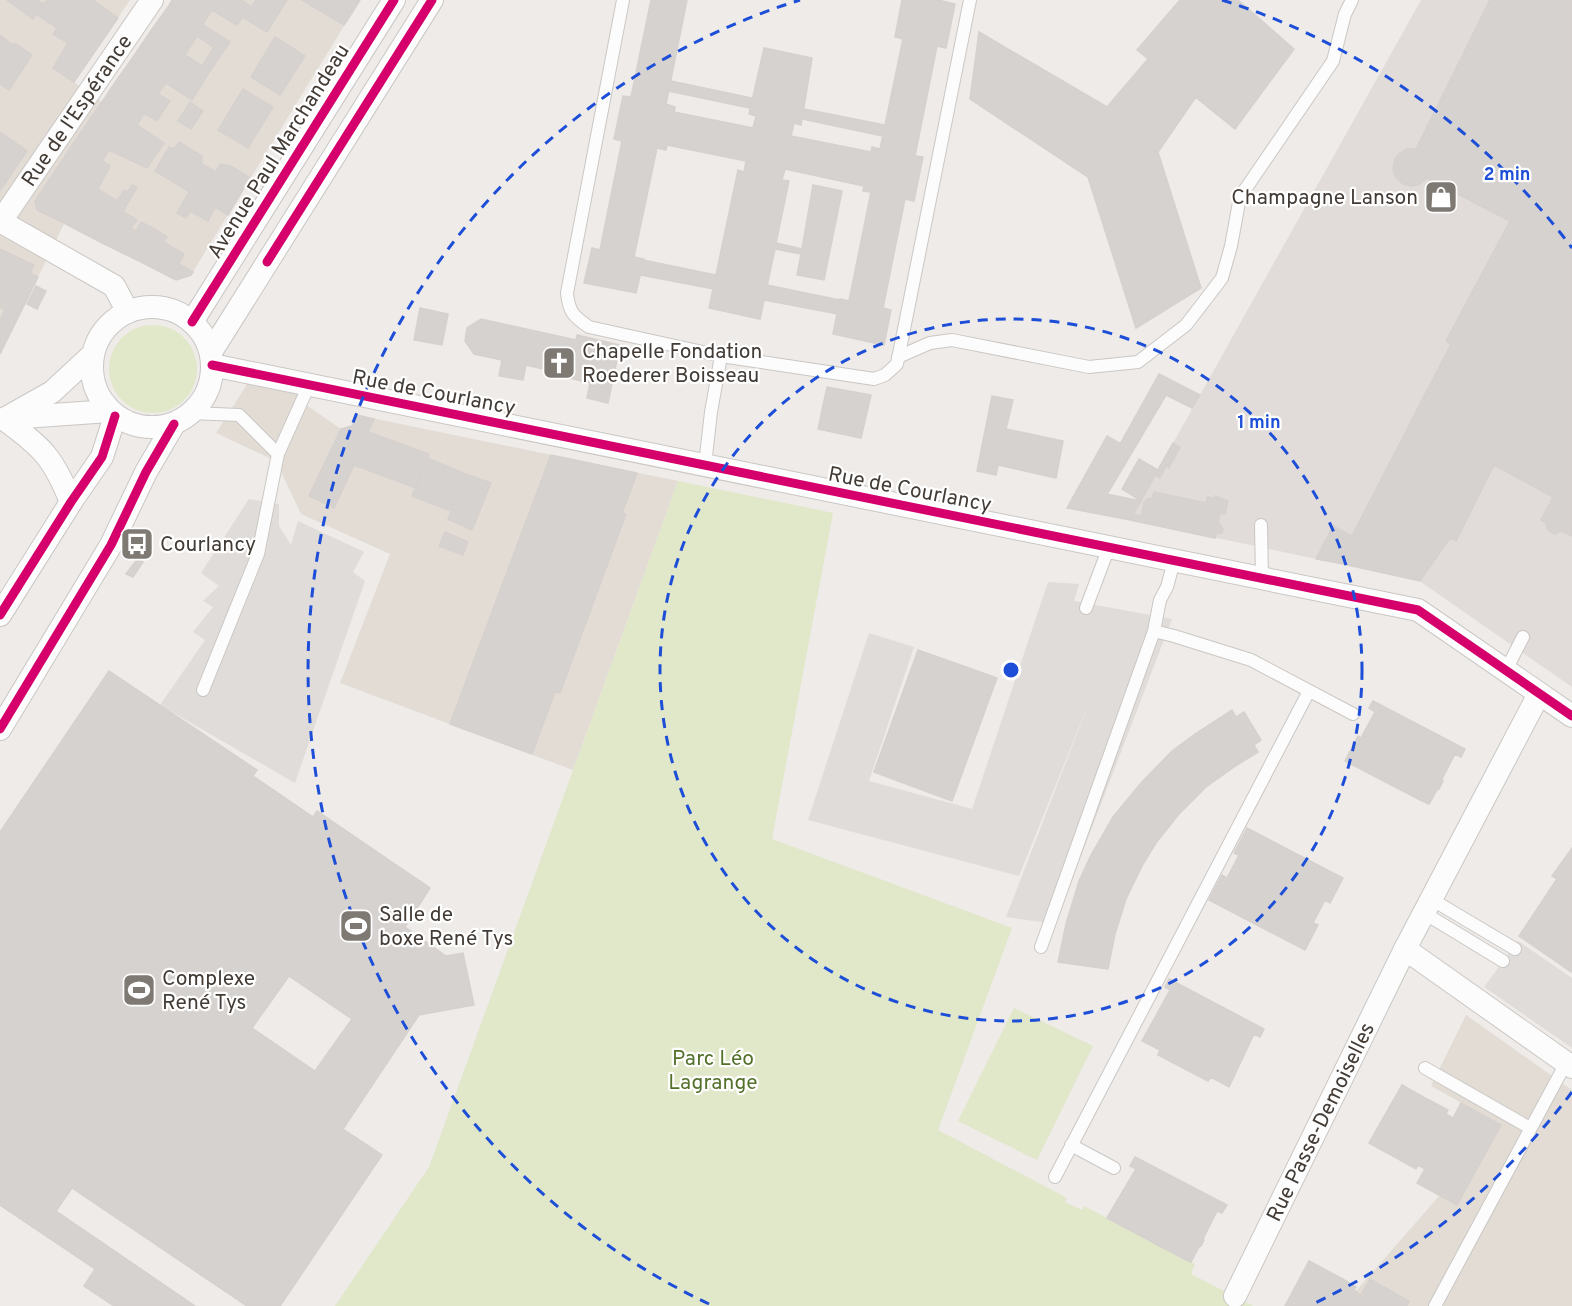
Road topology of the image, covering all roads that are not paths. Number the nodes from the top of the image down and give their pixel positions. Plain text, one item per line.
1 (152, 0) edge
2 (394, 0) edge
3 (432, 0) edge
4 (623, 0) edge
5 (970, 0) edge
6 (1352, 0) edge
7 (1, 221) edge
8 (128, 312) junction
9 (192, 322) junction
10 (93, 354) junction
11 (721, 356) junction
12 (898, 357) junction
13 (212, 359) junction
14 (309, 385) junction
15 (112, 413) junction
16 (183, 418) junction
17 (2, 419) edge
18 (278, 454) junction
19 (705, 465) junction
20 (71, 502) junction
21 (1261, 525) dead end
22 (1109, 548) junction
23 (1174, 561) junction
24 (1262, 578) junction
25 (1086, 608) dead end
26 (0, 615) edge
27 (1154, 631) junction
28 (1522, 637) dead end
29 (1506, 670) junction
30 (203, 690) dead end
31 (1309, 691) junction
32 (1539, 693) junction
33 (1353, 714) dead end
34 (1572, 716) edge
35 (0, 729) edge
36 (1428, 906) junction
37 (1041, 947) dead end
38 (1405, 949) junction
39 (1515, 949) dead end
40 (1503, 961) dead end
41 (1569, 1065) edge
42 (1425, 1068) dead end
43 (1530, 1128) junction
44 (1071, 1145) junction
45 (1114, 1168) dead end
46 (1054, 1177) dead end
47 (1235, 1296) dead end
48 (1435, 1306) edge

1 - 7 street, Rue de l'Espérance
2 - 9 street, Avenue Paul Marchandeau
3 - 13 street
4 - 11 lane
5 - 12 lane
6 - 12 lane
7 - 8 street
8 - 9 street
8 - 10 street
9 - 13 street
10 - 15 street
10 - 17 street
11 - 12 lane
11 - 19 lane
13 - 14 street, Rue de Courlancy
13 - 16 street
14 - 18 lane
14 - 19 street, Rue de Courlancy
15 - 16 street
15 - 17 street
15 - 20 street
16 - 18 lane
16 - 35 street
17 - 20 street
18 - 30 lane
19 - 22 street, Rue de Courlancy
20 - 26 street
21 - 24 lane
22 - 23 street, Rue de Courlancy
22 - 25 lane
23 - 24 street, Rue de Courlancy
23 - 27 lane
24 - 29 street, Rue de Courlancy
27 - 31 lane
27 - 37 lane
28 - 29 lane
29 - 32 street, Rue de Courlancy
31 - 33 lane
31 - 44 lane
32 - 34 street, Rue de Courlancy
32 - 36 street, Rue Passe-Demoiselles
36 - 38 street, Rue Passe-Demoiselles
36 - 39 lane
36 - 40 lane
38 - 41 street
38 - 47 street, Rue Passe-Demoiselles
41 - 43 lane
42 - 43 lane
43 - 48 lane
44 - 45 lane
44 - 46 lane

